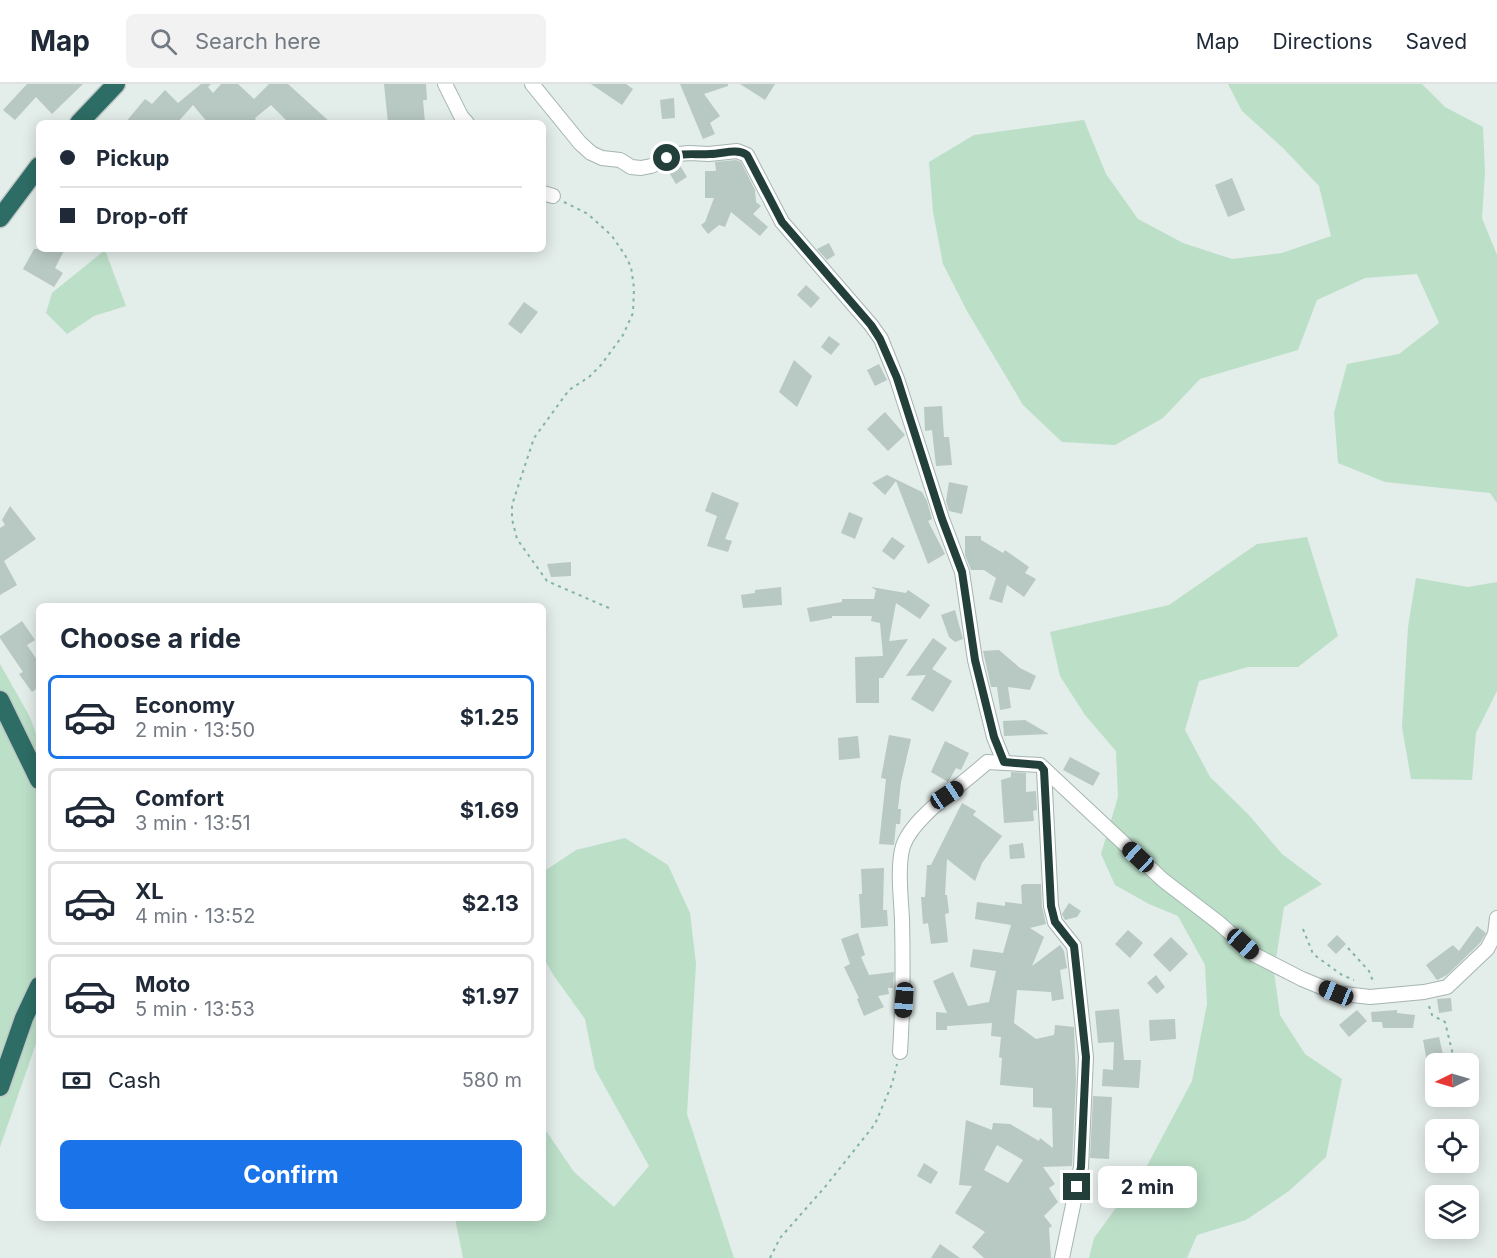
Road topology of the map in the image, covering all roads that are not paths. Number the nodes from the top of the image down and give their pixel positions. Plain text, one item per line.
1 (116, 84) edge
2 (445, 84) edge
3 (532, 84) edge
4 (82, 120) edge
5 (464, 120) edge
6 (36, 170) edge
7 (0, 218) edge
8 (0, 700) edge
9 (1004, 762) junction
10 (1044, 770) junction
11 (36, 774) edge
12 (1497, 918) edge
13 (36, 992) edge
14 (900, 1052) road end
15 (0, 1087) edge
16 (1062, 1258) edge

1 - 4 highway
2 - 5 street
3 - 9 street
6 - 7 highway
8 - 11 highway
9 - 10 street
9 - 14 street
10 - 12 street
10 - 16 street
13 - 15 highway

